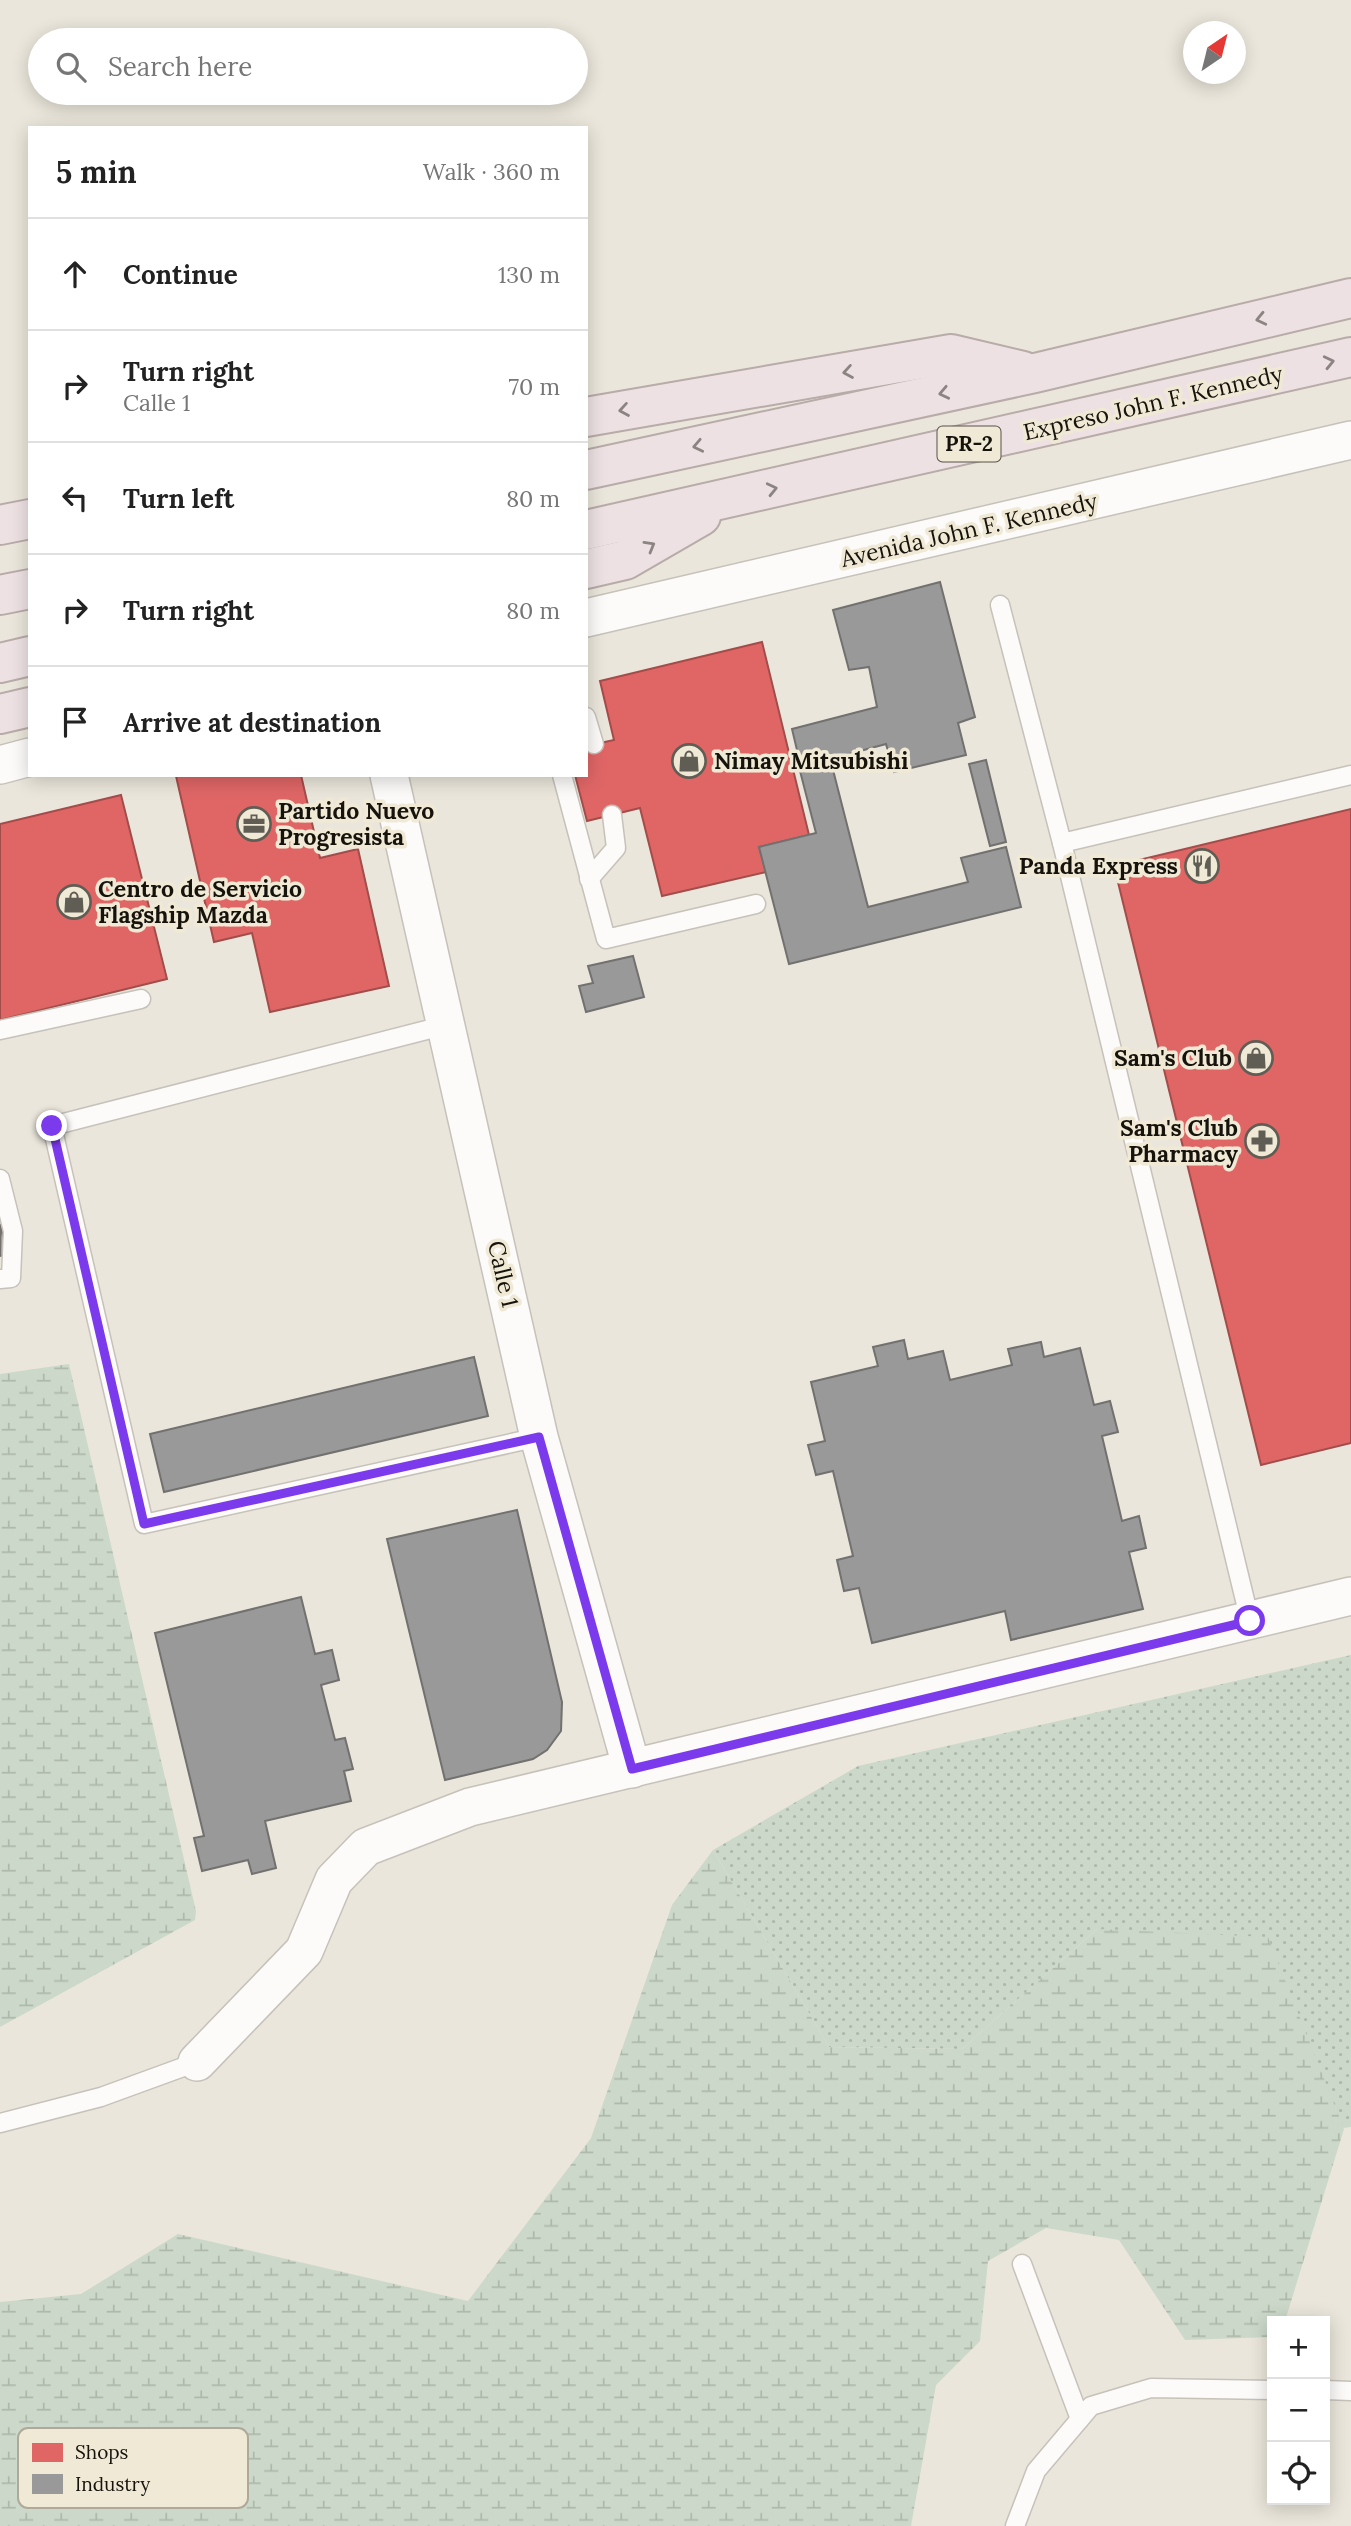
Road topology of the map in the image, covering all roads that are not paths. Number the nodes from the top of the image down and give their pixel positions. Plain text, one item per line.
1 (1351, 298) edge
2 (1351, 357) edge
3 (1035, 373) junction
4 (588, 417) edge
5 (1351, 440) edge
6 (588, 470) edge
7 (734, 497) junction
8 (28, 519) edge
9 (0, 524) edge
10 (588, 530) edge
11 (588, 569) edge
12 (28, 589) edge
13 (0, 595) edge
14 (1000, 605) dead end
15 (588, 618) edge
16 (28, 656) edge
17 (0, 663) edge
18 (28, 707) edge
19 (0, 714) edge
20 (588, 724) edge
21 (594, 744) dead end
22 (28, 758) edge
23 (0, 765) edge
24 (1351, 775) edge
25 (389, 777) edge
26 (563, 777) edge
27 (612, 815) dead end
28 (1062, 843) junction
29 (589, 879) junction
30 (756, 904) dead end
31 (141, 999) dead end
32 (446, 1025) junction
33 (0, 1030) edge
34 (0, 1179) edge
35 (0, 1279) edge
36 (539, 1437) junction
37 (1351, 1596) edge
38 (1250, 1621) junction
39 (632, 1769) junction
40 (197, 2062) joint
41 (0, 2123) edge
42 (1022, 2264) dead end
43 (1267, 2390) edge
44 (1330, 2390) edge
45 (1351, 2391) edge
46 (1080, 2419) junction
47 (1015, 2526) edge

1 -> 3 highway, PR-2
7 -> 2 highway, Expreso John F. Kennedy / PR-2
3 -> 4 highway
3 -> 6 highway, PR-2
5 - 15 street, Avenida John F. Kennedy
7 - 10 highway, Expreso John F. Kennedy / PR-2
11 -> 7 highway
8 - 9 highway
12 - 13 highway
14 - 28 lane
16 - 17 highway
18 - 19 highway
20 - 21 lane
22 - 23 street
24 - 28 lane
25 - 32 street, Calle 1
26 - 29 lane
27 - 29 lane
28 - 38 lane
29 - 30 lane
31 - 33 lane
32 - 36 street, Calle 1
32 - 36 lane
34 - 35 lane
36 - 39 street, Calle 1
37 - 38 street
38 - 39 street
39 - 40 street
40 - 41 lane
42 - 46 lane
43 - 46 lane
44 - 45 lane
46 - 47 lane

